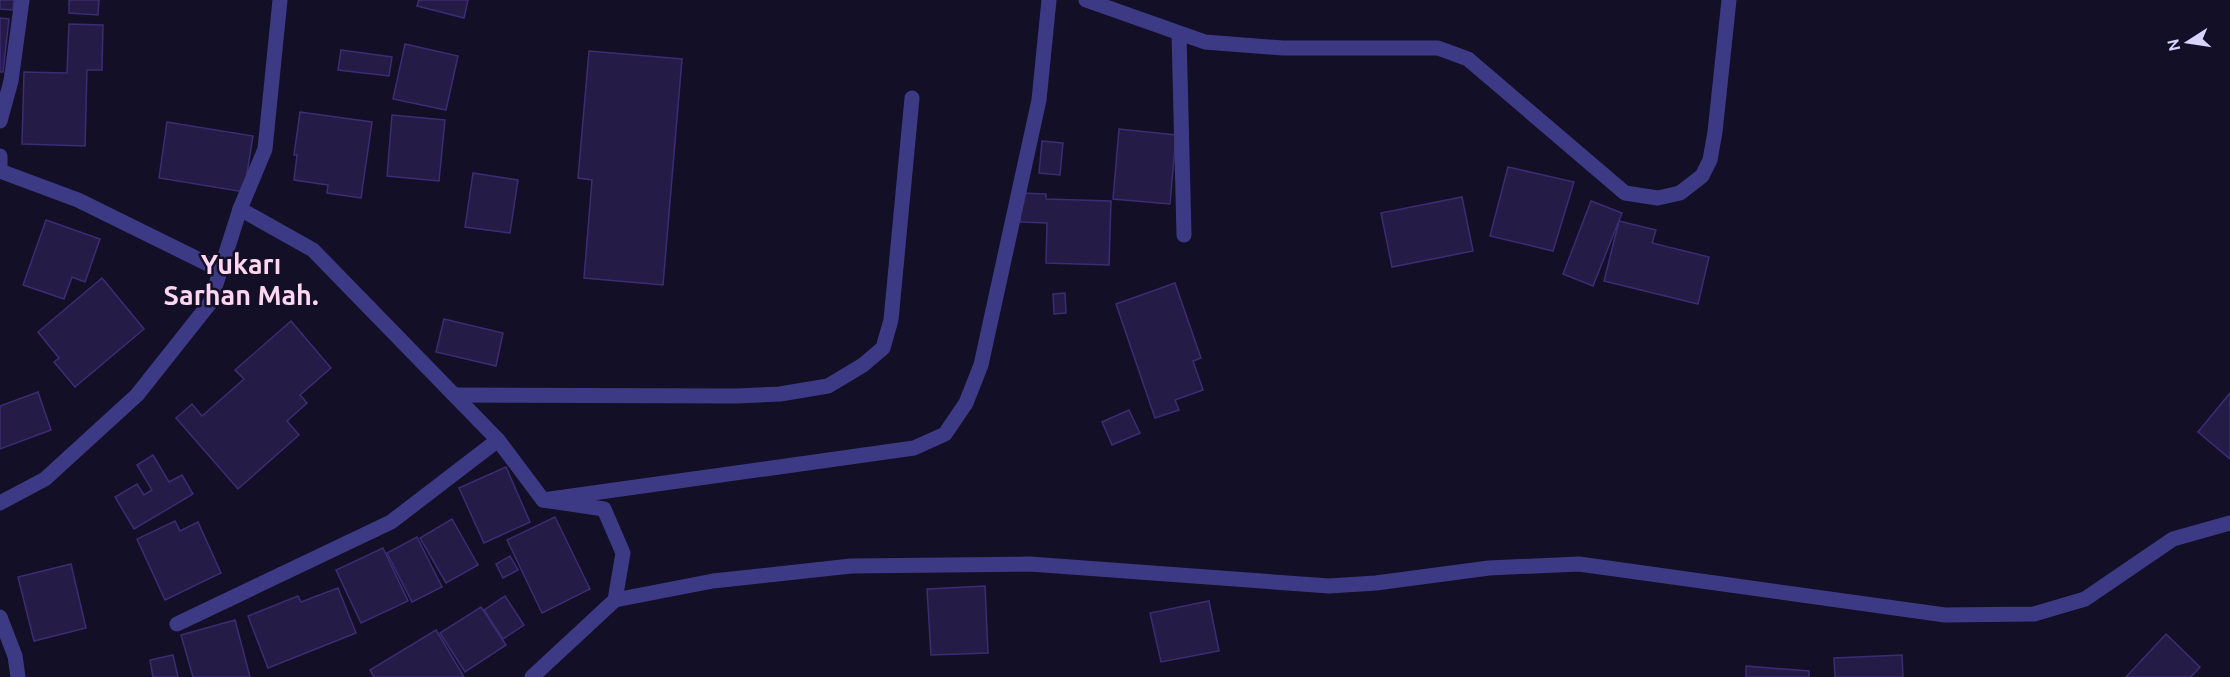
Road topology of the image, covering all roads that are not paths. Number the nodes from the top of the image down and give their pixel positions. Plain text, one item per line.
1 (22, 0) edge
2 (280, 0) edge
3 (1049, 0) edge
4 (1086, 0) edge
5 (1729, 0) edge
6 (1179, 34) junction
7 (912, 98) dead end
8 (0, 121) edge
9 (0, 156) edge
10 (240, 209) junction
11 (1184, 236) dead end
12 (220, 270) junction
13 (455, 395) junction
14 (498, 440) junction
15 (543, 500) junction
16 (0, 503) edge
17 (2230, 523) edge
18 (615, 600) junction
19 (0, 617) edge
20 (177, 624) dead end
21 (18, 677) edge
22 (532, 677) edge

1 - 8 street
2 - 10 street
3 - 15 street
4 - 6 street
5 - 6 street
6 - 11 street
7 - 13 street
9 - 12 street
10 - 12 street
10 - 13 street
12 - 16 street
13 - 14 street
14 - 15 street
14 - 20 street
15 - 18 street
17 - 18 street
18 - 22 street
19 - 21 street

